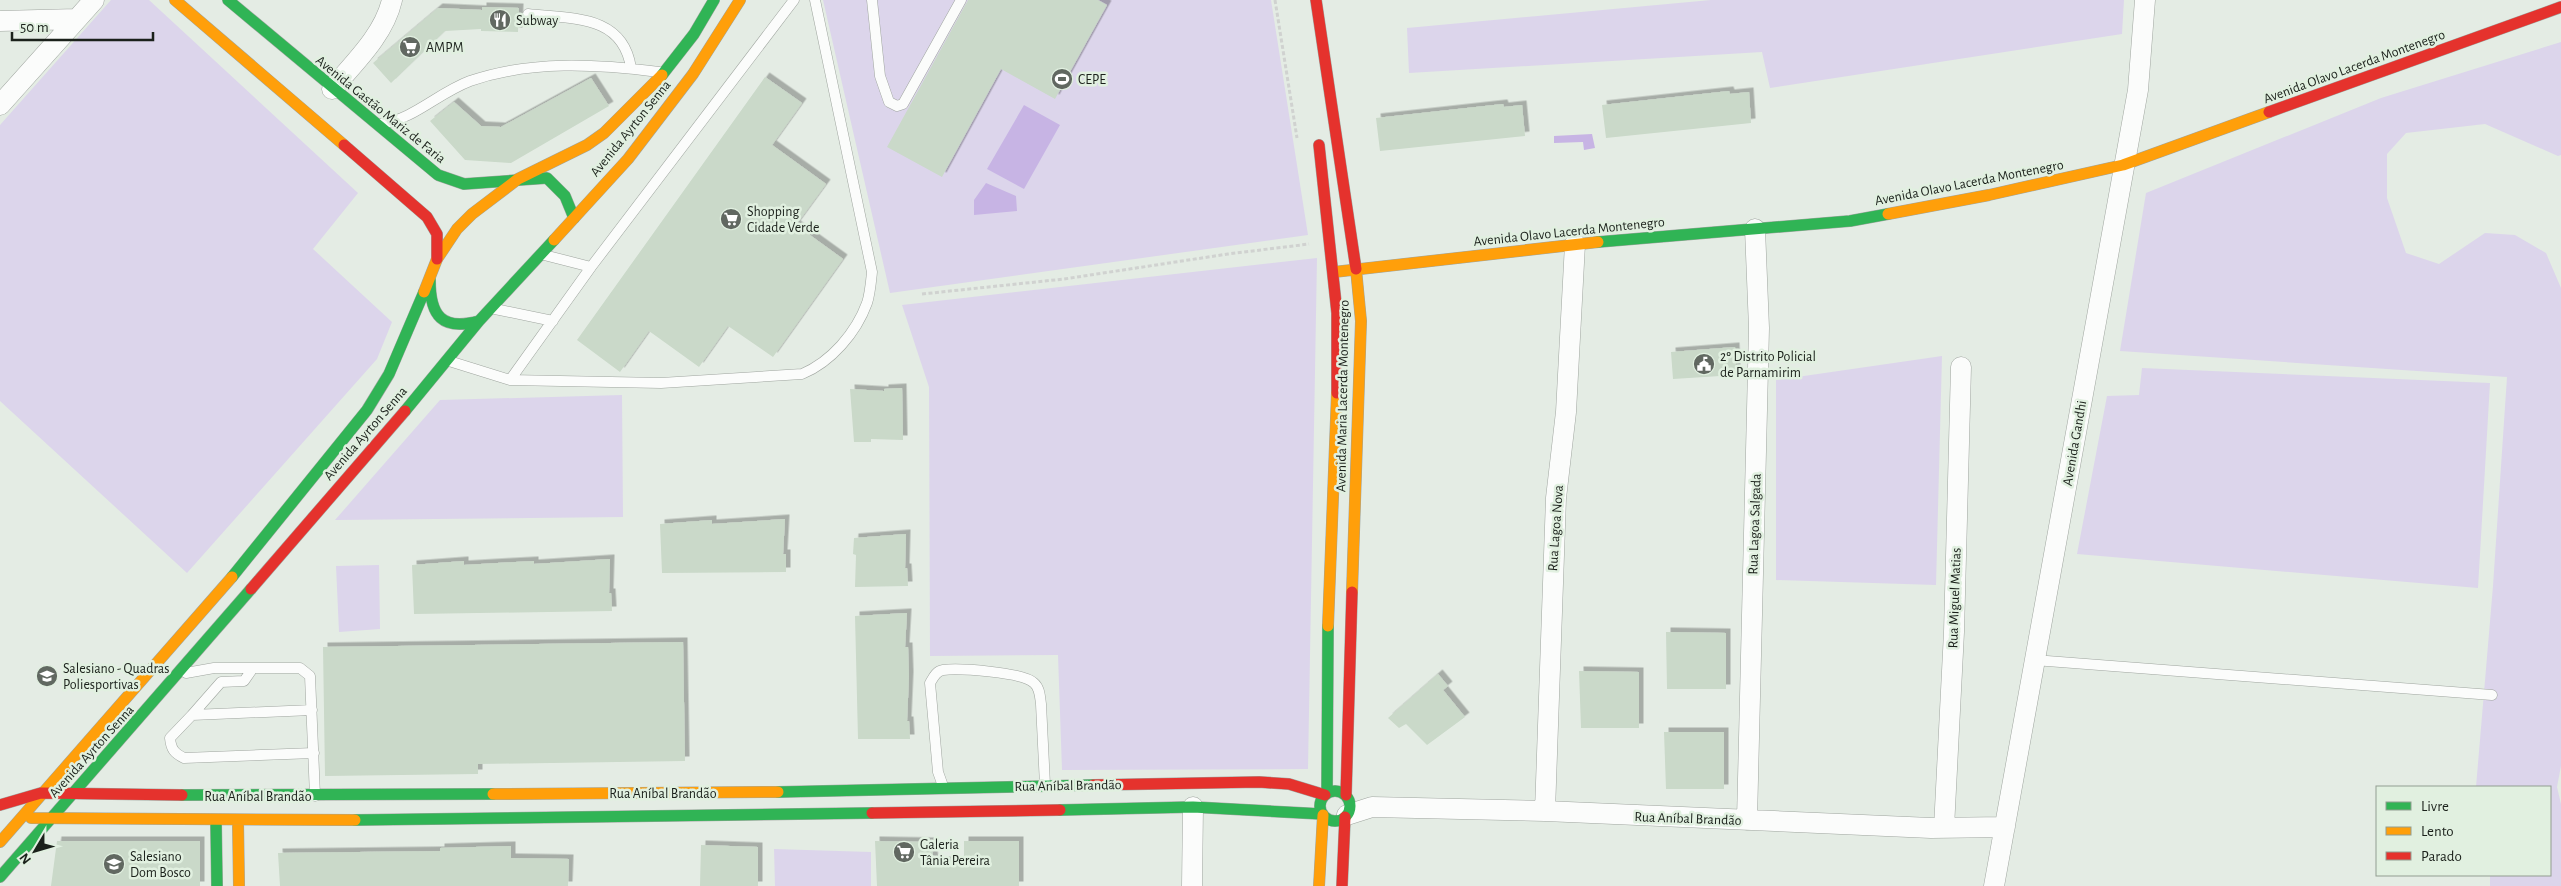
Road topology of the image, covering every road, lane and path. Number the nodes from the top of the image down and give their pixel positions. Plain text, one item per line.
1 (94, 0) edge
2 (175, 0) edge
3 (228, 0) edge
4 (392, 0) edge
5 (714, 0) edge
6 (740, 0) edge
7 (794, 0) edge
8 (815, 0) edge
9 (872, 0) edge
10 (961, 0) edge
11 (1275, 0) edge
12 (1316, 0) edge
13 (2146, 0) edge
14 (2561, 7) edge
15 (528, 14) dead end
16 (77, 19) junction
17 (0, 21) edge
18 (631, 68) junction
19 (665, 72) junction
20 (332, 90) junction
21 (0, 105) edge
22 (376, 125) junction
23 (1317, 132) dead end
24 (1298, 140) dead end
25 (2123, 165) junction
26 (518, 179) junction
27 (574, 218) junction
28 (1755, 229) junction
29 (1309, 235) dead end
30 (1574, 244) junction
31 (541, 254) junction
32 (437, 259) junction
33 (591, 267) junction
34 (1357, 269) junction
35 (1334, 272) junction
36 (430, 280) junction
37 (922, 294) dead end
38 (490, 308) junction
39 (478, 321) junction
40 (553, 321) junction
41 (447, 360) junction
42 (1961, 367) dead end
43 (510, 380) junction
44 (2034, 660) junction
45 (253, 668) junction
46 (174, 679) junction
47 (2492, 695) dead end
48 (312, 710) junction
49 (192, 715) junction
50 (314, 753) junction
51 (1045, 786) junction
52 (943, 787) junction
53 (41, 793) junction
54 (639, 793) junction
55 (72, 794) junction
56 (1326, 794) junction
57 (315, 796) junction
58 (0, 805) edge
59 (1346, 806) junction
60 (1193, 807) junction
61 (1545, 812) junction
62 (1323, 815) junction
63 (639, 817) junction
64 (20, 818) junction
65 (50, 820) junction
66 (1747, 820) junction
67 (216, 821) junction
68 (238, 821) junction
69 (2005, 826) junction
70 (1944, 828) junction
71 (0, 842) edge
72 (0, 877) edge
73 (217, 886) edge
74 (239, 886) edge
75 (1192, 886) edge
76 (1319, 886) edge
77 (1342, 886) edge
78 (1994, 886) edge

1 - 16 street
2 - 32 main road
3 - 20 main road, Avenida Gastão Mariz de Faria
4 - 20 street
5 - 19 main road, Avenida Ayrton Senna
6 - 27 main road, Avenida Ayrton Senna
7 - 33 lane
8 - 43 lane
9 - 10 lane
11 - 24 path
12 - 34 main road, Avenida Maria Lacerda Montenegro
13 - 25 street, Avenida Gandhi
14 - 25 main road, Avenida Olavo Lacerda Montenegro
15 - 18 lane
16 - 17 street
16 - 21 street
18 - 19 lane
18 - 22 lane
19 - 26 main road, Avenida Ayrton Senna
20 - 22 main road, Avenida Gastão Mariz de Faria
22 - 26 main road, Avenida Gastão Mariz de Faria
23 - 35 main road, Avenida Maria Lacerda Montenegro
25 - 28 main road, Avenida Olavo Lacerda Montenegro
25 - 44 street, Avenida Gandhi
26 - 27 main road, Avenida Gastão Mariz de Faria
26 - 32 main road, Avenida Ayrton Senna
27 - 31 main road, Avenida Ayrton Senna
28 - 30 main road, Avenida Olavo Lacerda Montenegro
28 - 66 street, Rua Lagoa Salgada
29 - 37 path
30 - 34 main road, Avenida Olavo Lacerda Montenegro
30 - 61 street, Rua Lagoa Nova
31 - 33 lane
31 - 38 main road, Avenida Ayrton Senna
32 - 36 main road, Avenida Ayrton Senna
33 - 40 lane
34 - 35 main road, Avenida Olavo Lacerda Montenegro
34 - 59 main road, Avenida Maria Lacerda Montenegro
35 - 56 main road, Avenida Maria Lacerda Montenegro
36 - 39 main road
36 - 53 main road, Avenida Ayrton Senna
38 - 39 main road, Avenida Ayrton Senna
38 - 40 lane
39 - 41 main road, Avenida Ayrton Senna
40 - 43 lane
41 - 43 lane
41 - 46 main road, Avenida Ayrton Senna
42 - 70 street, Rua Miguel Matias
44 - 47 lane
44 - 69 street, Avenida Gandhi
45 - 46 lane
45 - 48 lane
45 - 49 lane
46 - 55 main road, Avenida Ayrton Senna
48 - 49 lane
48 - 50 lane
49 - 50 lane
50 - 57 lane
51 - 52 main road, Rua Aníbal Brandão
51 - 52 lane
51 - 56 main road, Rua Aníbal Brandão
52 - 54 main road, Rua Aníbal Brandão
53 - 55 main road, Rua Aníbal Brandão
53 - 58 main road, Rua Aníbal Brandão
53 - 64 main road, Avenida Ayrton Senna
54 - 57 main road, Rua Aníbal Brandão
54 - 63 main road
55 - 57 main road, Rua Aníbal Brandão
55 - 65 main road, Avenida Ayrton Senna
56 - 59 main road
56 - 62 main road
58 - 64 main road, Rua Aníbal Brandão
59 - 61 street, Rua Aníbal Brandão
59 - 62 main road
59 - 77 main road, Avenida Maria Lacerda Montenegro
60 - 62 main road, Rua Aníbal Brandão
60 - 63 main road, Rua Aníbal Brandão
60 - 75 street
61 - 66 street, Rua Aníbal Brandão
62 - 76 main road
63 - 68 main road, Rua Aníbal Brandão
64 - 65 main road, Rua Aníbal Brandão
64 - 71 main road, Avenida Ayrton Senna
65 - 67 main road, Rua Aníbal Brandão
65 - 72 main road, Avenida Ayrton Senna
66 - 70 street, Rua Aníbal Brandão
67 - 68 main road, Rua Aníbal Brandão
67 - 73 main road
68 - 74 main road
69 - 70 street, Rua Aníbal Brandão
69 - 78 street, Avenida Gandhi

